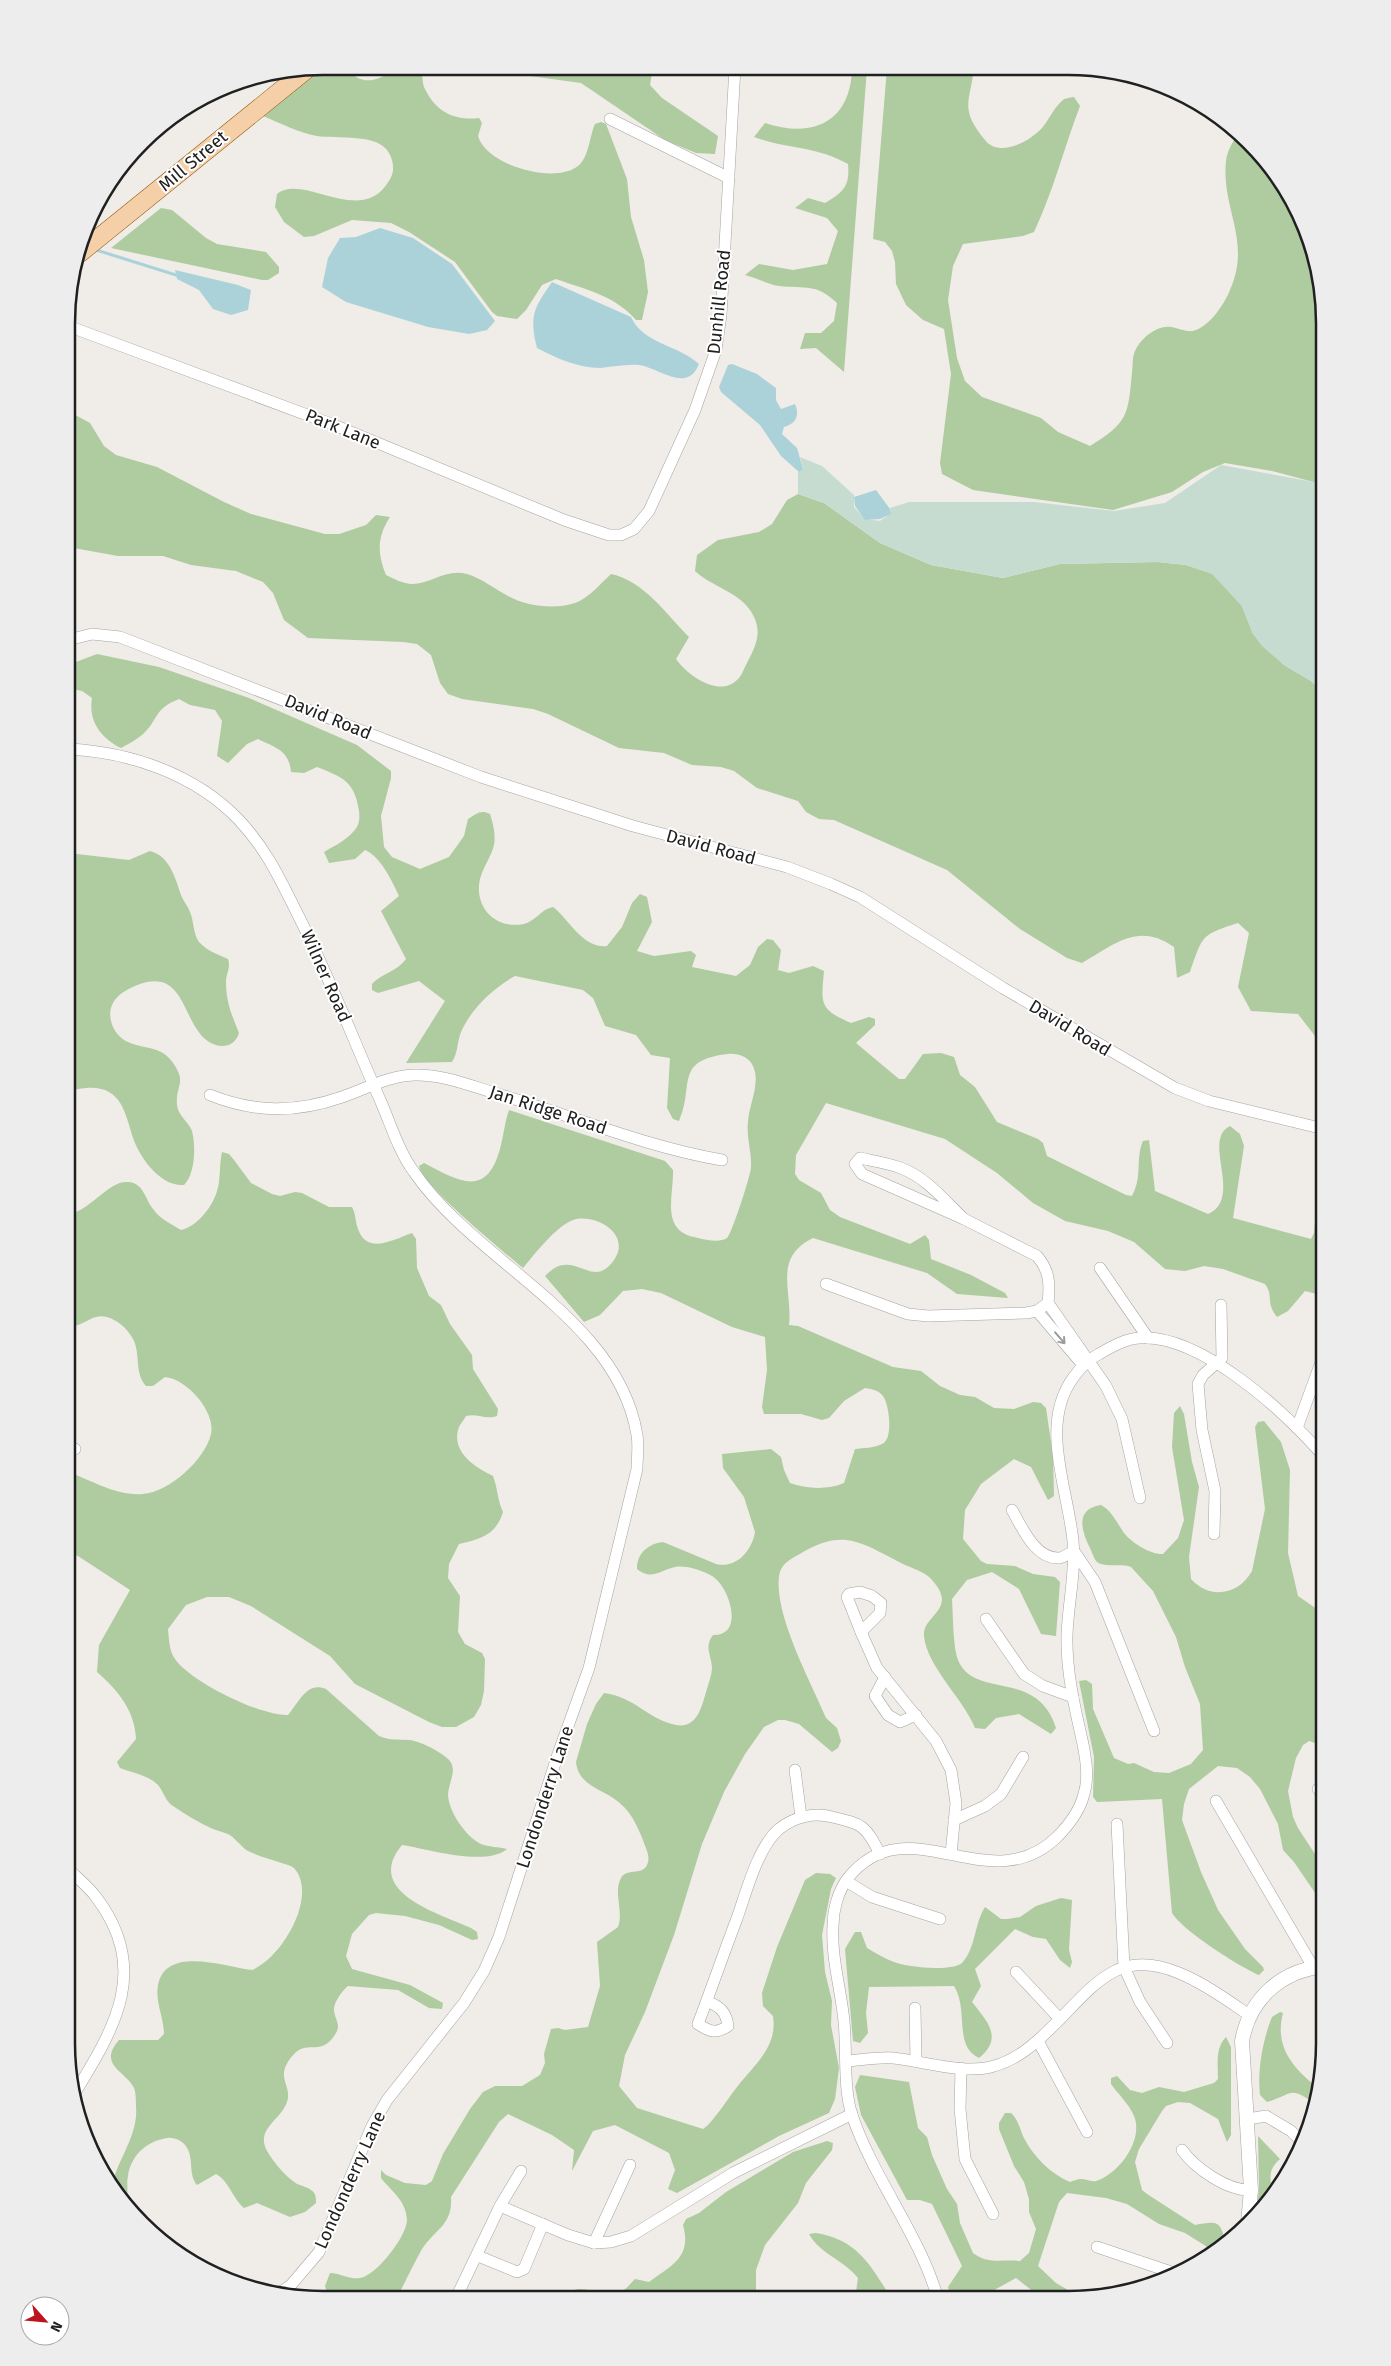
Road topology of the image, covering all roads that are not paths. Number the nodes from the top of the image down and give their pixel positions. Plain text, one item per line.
1 (735, 75) edge
2 (298, 77) edge
3 (610, 119) dead end
4 (729, 178) junction
5 (86, 248) edge
6 (75, 329) edge
7 (616, 535) joint
8 (75, 638) edge
9 (75, 749) edge
10 (373, 1084) junction
11 (210, 1095) dead end
12 (1316, 1127) edge
13 (722, 1160) dead end
14 (964, 1219) junction
15 (1100, 1268) dead end
16 (524, 1279) joint
17 (826, 1284) dead end
18 (1048, 1304) junction
19 (1221, 1305) dead end
20 (1037, 1312) junction
21 (1148, 1338) junction
22 (1086, 1362) junction
23 (1216, 1364) junction
24 (1316, 1376) edge
25 (1297, 1428) junction
26 (1316, 1449) edge
27 (1140, 1498) dead end
28 (1012, 1510) dead end
29 (1214, 1534) dead end
30 (1074, 1551) junction
31 (986, 1619) dead end
32 (862, 1632) dead end
33 (885, 1677) junction
34 (1073, 1697) junction
35 (916, 1715) junction
36 (1154, 1731) dead end
37 (1023, 1757) dead end
38 (795, 1770) dead end
39 (1216, 1801) dead end
40 (801, 1817) junction
41 (954, 1820) junction
42 (1117, 1824) dead end
43 (880, 1854) junction
44 (951, 1854) junction
45 (75, 1876) edge
46 (846, 1881) junction
47 (940, 1919) dead end
48 (1316, 1962) edge
49 (1124, 1967) junction
50 (1316, 1968) edge
51 (1016, 1972) dead end
52 (707, 2001) dead end
53 (915, 2008) dead end
54 (1248, 2015) junction
55 (1060, 2019) junction
56 (1038, 2041) junction
57 (1167, 2043) dead end
58 (847, 2061) junction
59 (916, 2062) junction
60 (960, 2068) junction
61 (79, 2086) edge
62 (852, 2114) junction
63 (1248, 2119) junction
64 (1087, 2132) dead end
65 (1297, 2138) edge
66 (1182, 2150) dead end
67 (630, 2165) dead end
68 (521, 2170) dead end
69 (1251, 2190) junction
70 (500, 2206) junction
71 (1249, 2211) edge
72 (993, 2214) dead end
73 (543, 2224) junction
74 (594, 2243) junction
75 (1097, 2247) dead end
76 (478, 2256) junction
77 (1166, 2270) edge
78 (287, 2288) edge
79 (460, 2291) edge
80 (935, 2291) edge

1 - 4 street, Dunhill Road
2 - 5 main road, Mill Street
3 - 4 street
4 - 7 street, Dunhill Road
6 - 7 street, Park Lane
8 - 12 street, David Road
9 - 10 street, Wilner Road
10 - 11 street, Jan Ridge Road
10 - 13 street, Jan Ridge Road
10 - 16 street, Wilner Road
14 - 14 street
14 - 18 street
15 - 21 street
16 - 78 street, Londonderry Lane
17 - 20 street
18 - 20 street
18 - 22 street
19 - 23 street
20 -> 22 street
21 - 22 street
21 - 23 street
22 - 27 street
22 - 30 street
23 - 25 street
23 - 29 street
24 - 25 street
25 - 26 street
28 - 30 street
30 - 34 street
30 - 36 street
31 - 34 street
32 - 33 street
33 - 35 street
33 - 35 street
34 - 44 street
35 - 41 street
37 - 41 street
38 - 40 street
39 - 48 street
40 - 43 street
40 - 52 street
41 - 44 street
42 - 49 street
43 - 44 street
43 - 46 street
45 - 61 street
46 - 47 street
46 - 58 street
49 - 54 street
49 - 55 street
49 - 57 street
50 - 54 street
51 - 55 street
53 - 59 street
54 - 63 street
55 - 56 street
56 - 60 street
56 - 64 street
58 - 59 street
58 - 62 street
59 - 60 street
60 - 72 street
62 - 74 street
62 - 80 street
63 - 65 street
63 - 69 street
66 - 69 street
67 - 74 street
68 - 70 street
69 - 71 street
70 - 73 street
70 - 76 street
73 - 74 street
73 - 76 street
75 - 77 street
76 - 79 street

